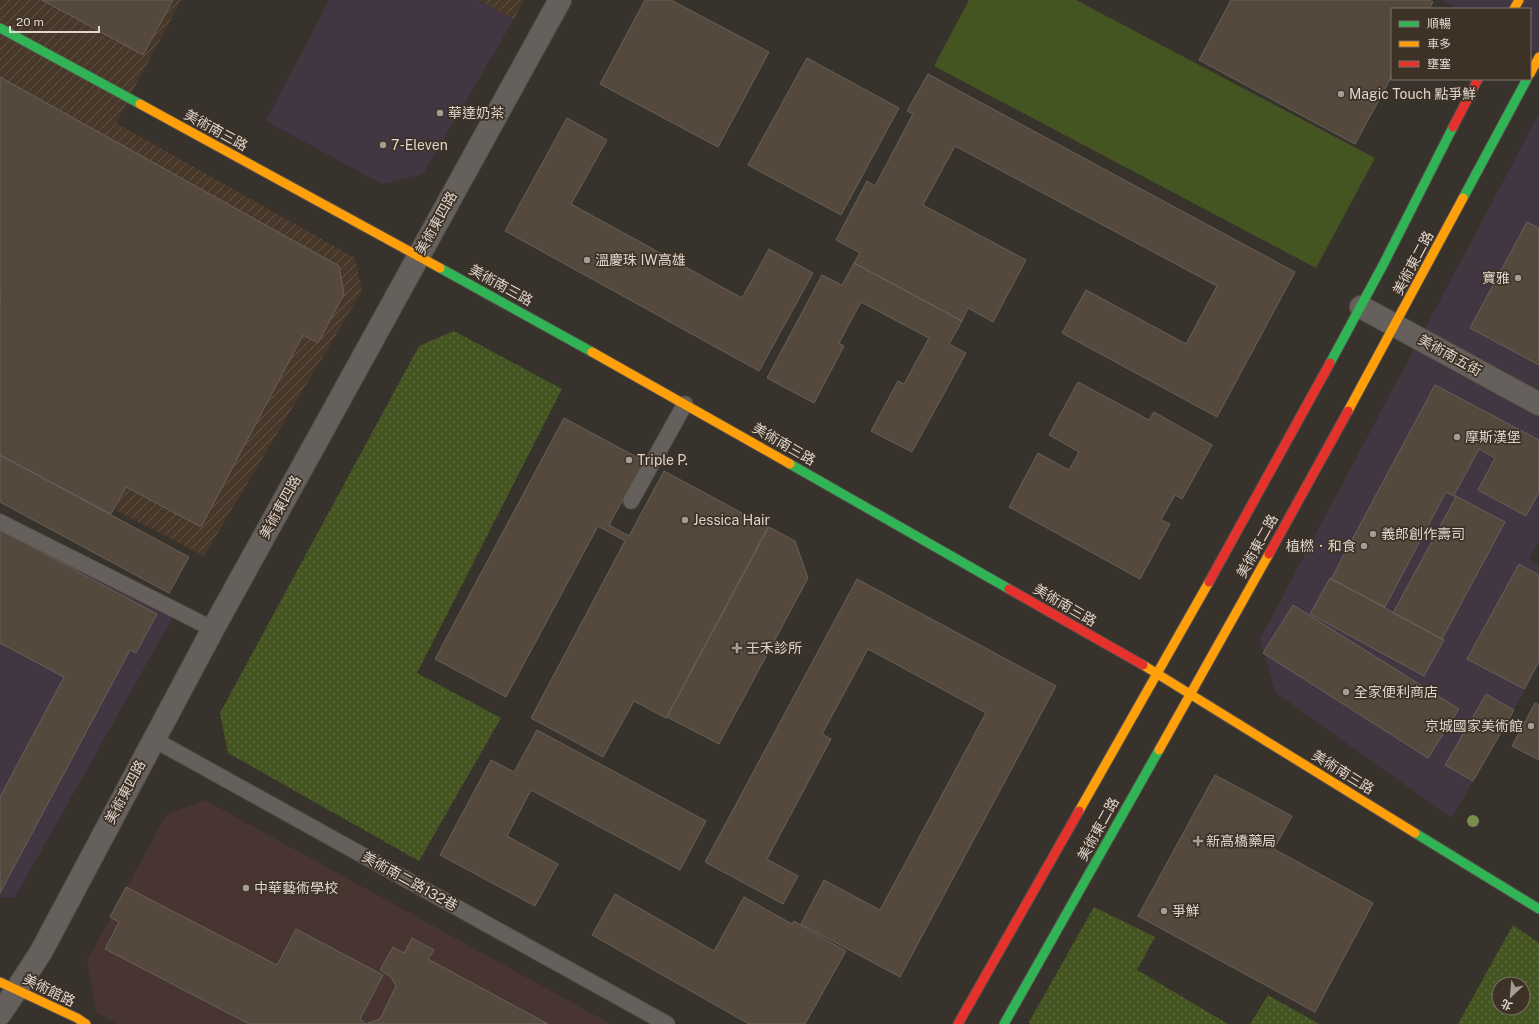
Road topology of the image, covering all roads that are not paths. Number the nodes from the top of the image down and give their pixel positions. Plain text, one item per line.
1 (560, 0) edge
2 (0, 28) edge
3 (1539, 58) edge
4 (1531, 72) edge
5 (1477, 80) edge
6 (1526, 80) edge
7 (419, 256) junction
8 (1361, 307) junction
9 (1395, 326) junction
10 (685, 404) junction
11 (1539, 404) edge
12 (632, 501) dead end
13 (0, 522) edge
14 (213, 629) junction
15 (1158, 673) junction
16 (1191, 694) junction
17 (153, 738) junction
18 (1539, 909) edge
19 (9, 986) edge
20 (0, 1014) edge
21 (86, 1024) edge
22 (667, 1024) edge
23 (958, 1024) edge
24 (1004, 1024) edge

1 - 7 street, 美術東四路
2 - 7 street, 美術南三路
3 - 4 street
5 - 8 street, 美術東二路
6 - 9 street, 美術東二路
7 - 10 street, 美術南三路
7 - 14 street, 美術東四路
8 - 9 street, 美術南五街
8 - 15 street, 美術東二路
9 - 11 street, 美術南五街
9 - 16 street, 美術東二路
10 - 12 lane
10 - 15 street, 美術南三路
13 - 14 lane
14 - 17 street, 美術東四路
15 - 16 street, 美術南三路
15 - 23 street, 美術東二路
16 - 18 street, 美術南三路
16 - 24 street, 美術東二路
17 - 19 street, 美術東四路
17 - 22 lane, 美術南二路132巷
19 - 20 street, 美術東四路
19 - 21 street, 美術館路

